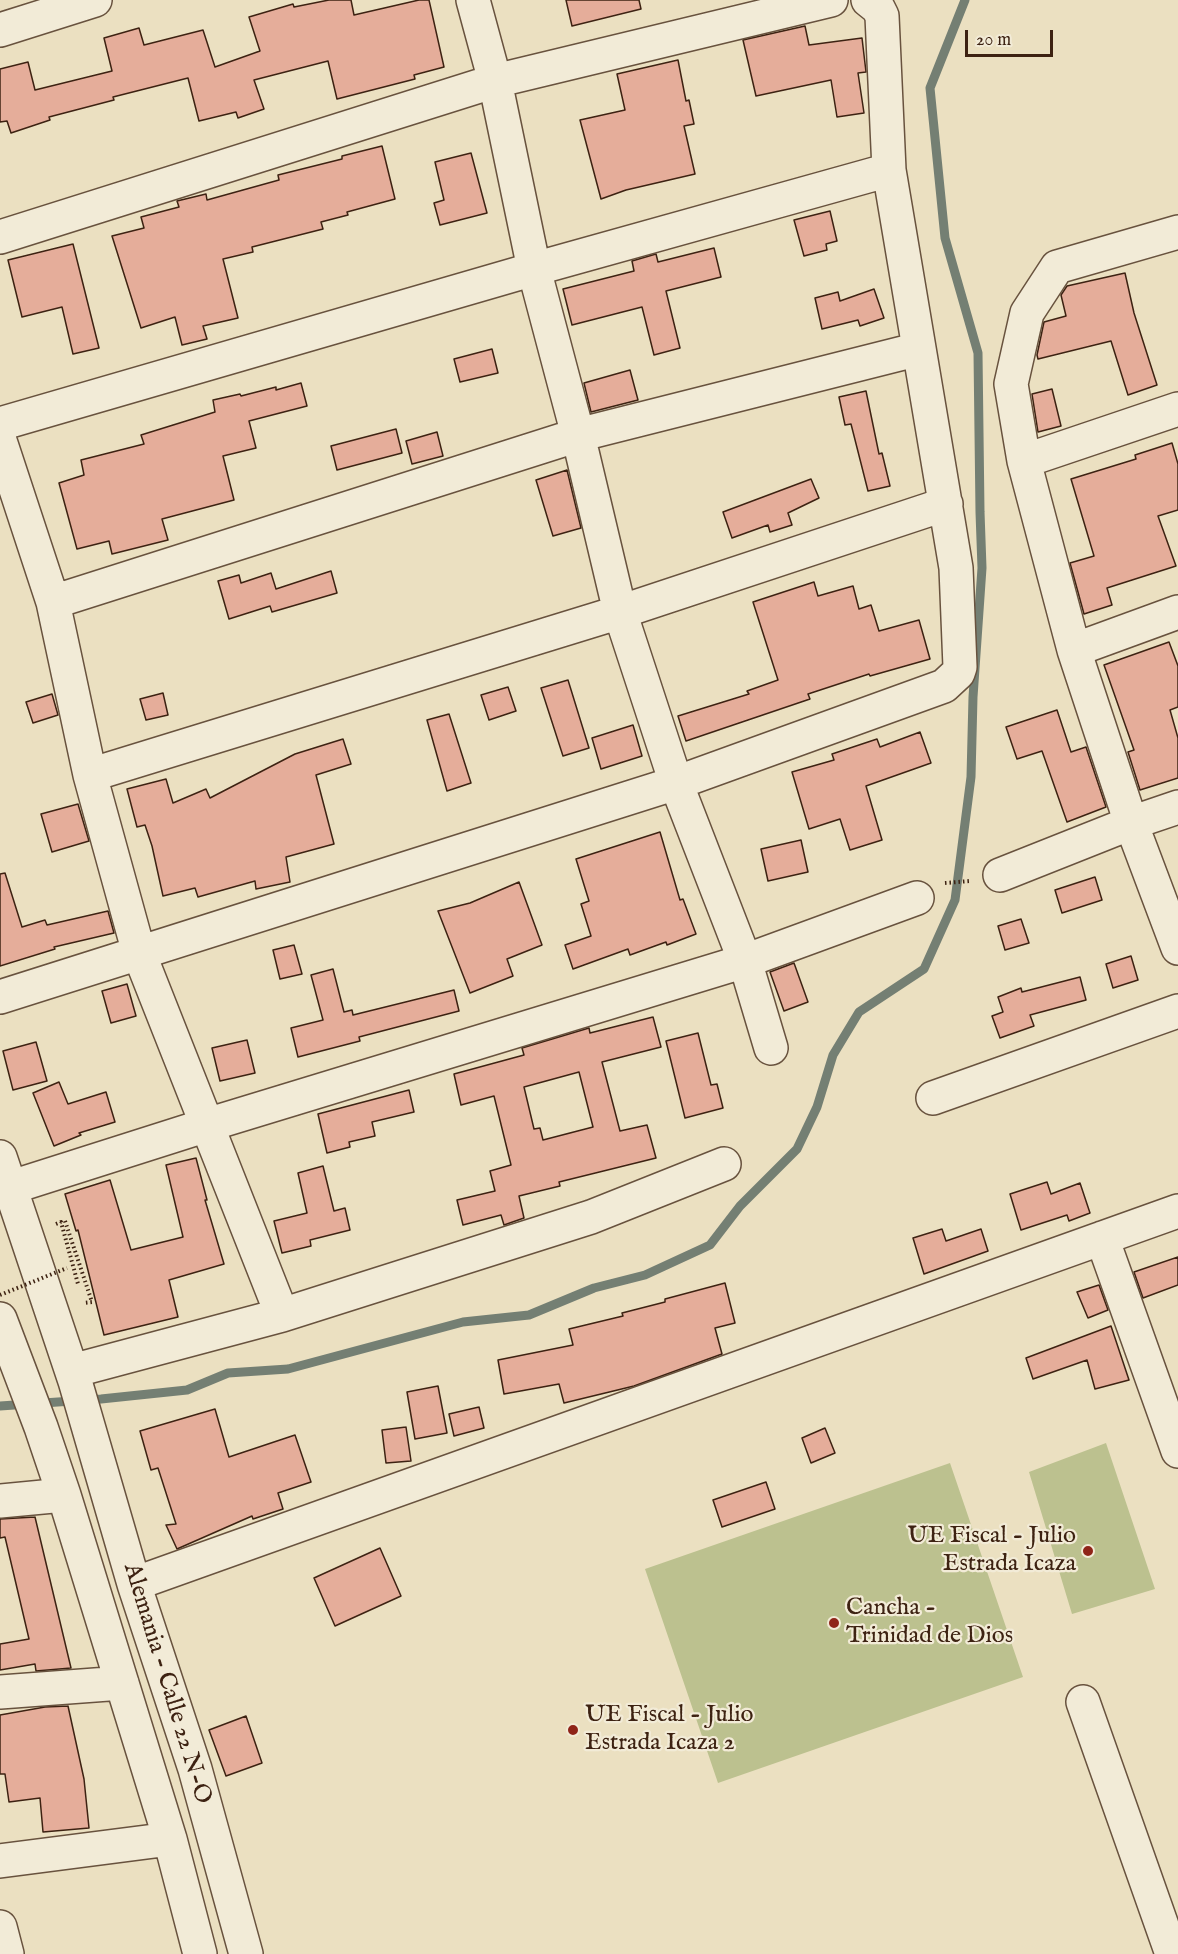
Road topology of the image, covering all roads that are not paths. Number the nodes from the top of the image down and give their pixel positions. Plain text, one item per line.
1 (95, 0) edge
2 (473, 0) edge
3 (831, 0) edge
4 (868, 0) edge
5 (0, 30) edge
6 (495, 81) junction
7 (889, 170) junction
8 (1178, 232) edge
9 (0, 237) edge
10 (534, 269) junction
11 (920, 349) junction
12 (1178, 409) edge
13 (0, 424) edge
14 (579, 435) junction
15 (0, 441) edge
16 (1024, 461) junction
17 (946, 504) junction
18 (53, 602) junction
19 (620, 612) junction
20 (1178, 612) edge
21 (1074, 650) junction
22 (90, 775) junction
23 (676, 783) junction
24 (1178, 807) edge
25 (1131, 823) junction
26 (987, 878) road end
27 (930, 891) road end
28 (1178, 948) edge
29 (139, 953) junction
30 (745, 961) junction
31 (0, 998) edge
32 (1178, 1011) edge
33 (771, 1048) dead end
34 (933, 1098) dead end
35 (207, 1125) junction
36 (0, 1157) edge
37 (724, 1164) dead end
38 (12, 1187) junction
39 (1178, 1211) edge
40 (1102, 1238) junction
41 (282, 1315) junction
42 (0, 1319) edge
43 (74, 1376) junction
44 (1178, 1451) edge
45 (64, 1496) junction
46 (0, 1501) edge
47 (134, 1584) junction
48 (122, 1683) junction
49 (0, 1692) edge
50 (1083, 1702) dead end
51 (170, 1839) junction
52 (0, 1862) edge
53 (0, 1927) edge
54 (7, 1954) edge
55 (200, 1954) edge
56 (246, 1954) edge
57 (1172, 1954) edge

1 - 5 street
2 - 6 street
3 - 6 street
4 - 7 street
6 - 9 street
6 - 10 street
7 - 10 street
7 - 11 street
8 - 16 street
10 - 13 street
10 - 14 street
11 - 14 street
11 - 17 street
12 - 16 street
14 - 18 street
14 - 19 street
15 - 18 street
16 - 21 street
17 - 19 street
17 - 23 street
18 - 22 street
19 - 22 street
19 - 23 street
20 - 21 street
21 - 25 street
22 - 29 street
23 - 29 street
23 - 30 street
24 - 25 street
25 - 26 street
25 - 28 street
27 - 30 street
29 - 31 street
29 - 35 street
30 - 33 street
30 - 35 street
32 - 34 street
35 - 38 street
35 - 41 street
36 - 38 street, Alemania - Calle 22 N-O
37 - 41 street
38 - 43 street, Alemania - Calle 22 N-O
39 - 40 street
40 - 44 street
40 - 47 street
41 - 43 street
42 - 45 street, Alemania - Calle 22 N-O
43 - 47 street, Alemania - Calle 22 N-O
45 - 46 street
45 - 48 street, Alemania - Calle 22 N-O
47 - 56 street, Alemania - Calle 22 N-O
48 - 49 street
48 - 51 street, Alemania - Calle 22 N-O
50 - 57 street
51 - 52 street
51 - 55 street, Alemania - Calle 22 N-O
53 - 54 street

